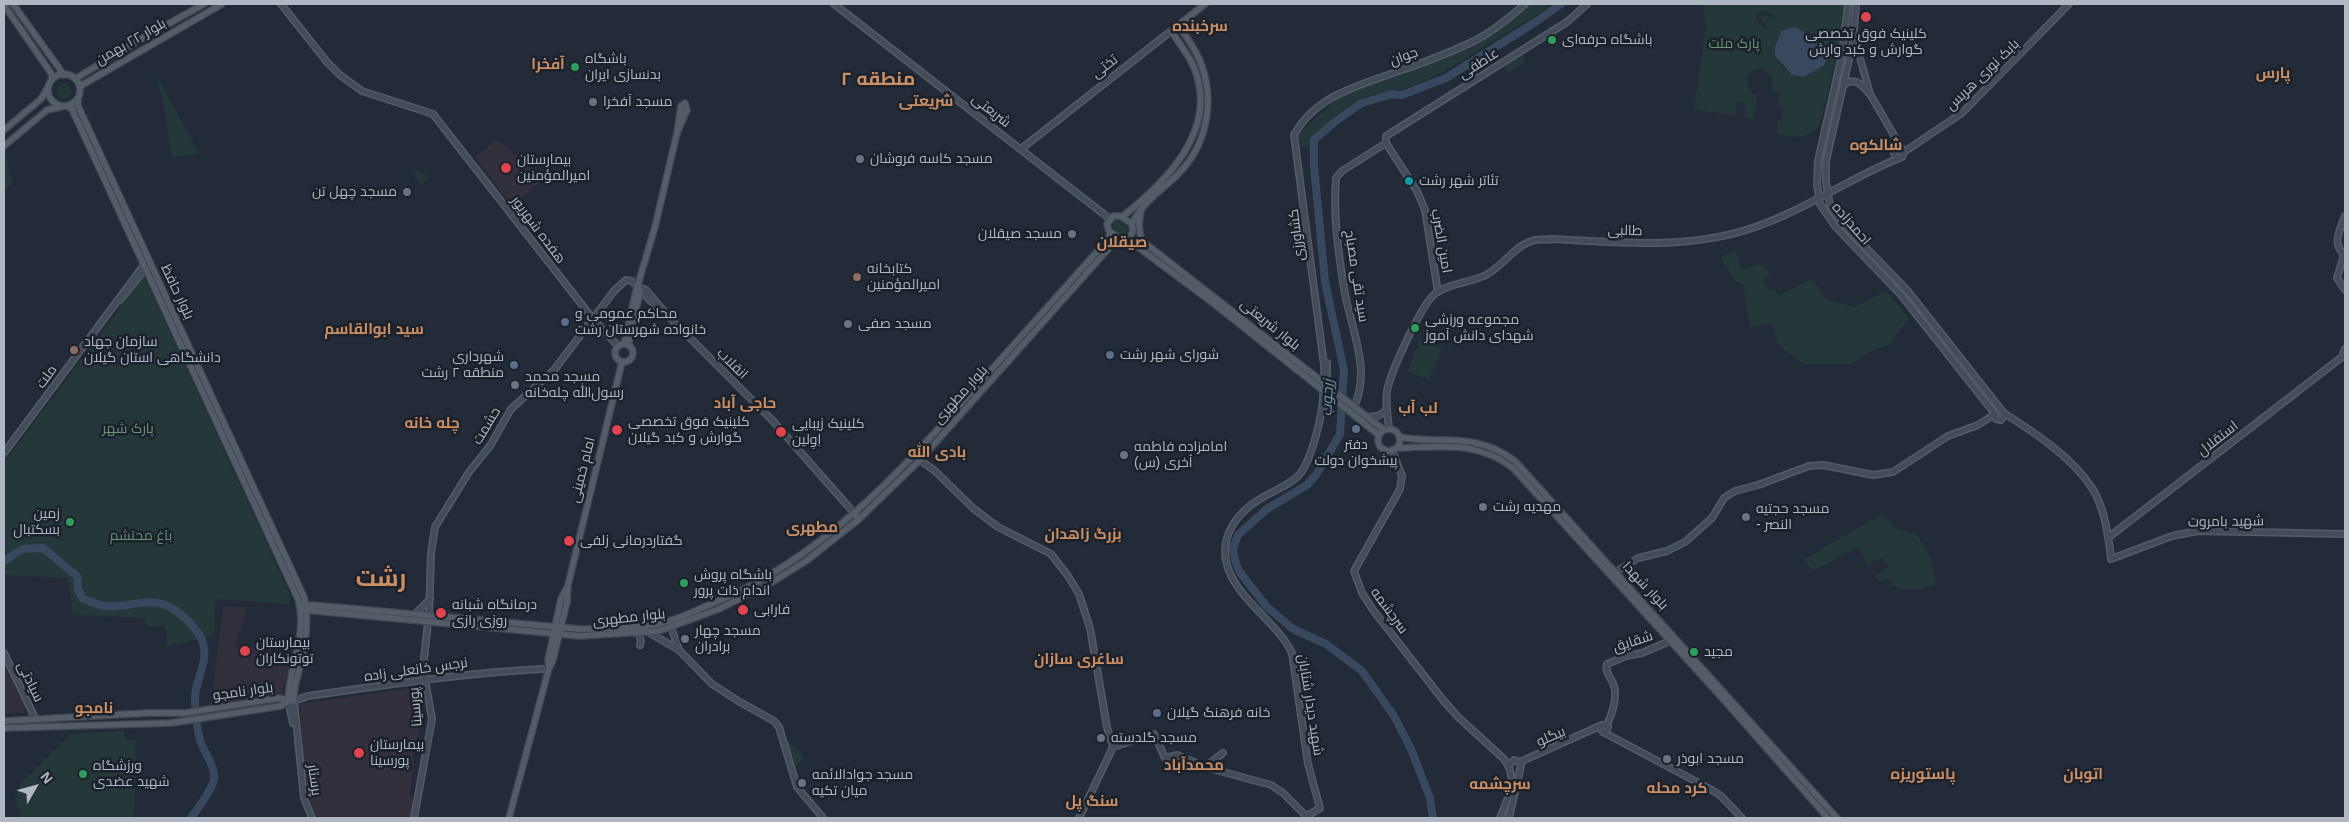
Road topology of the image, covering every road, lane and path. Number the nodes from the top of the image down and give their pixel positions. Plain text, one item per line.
1 (12, 4) edge
2 (204, 4) edge
3 (222, 4) edge
4 (281, 4) edge
5 (834, 4) edge
6 (1205, 4) edge
7 (1525, 4) edge
8 (1587, 4) edge
9 (1848, 4) edge
10 (1856, 4) edge
11 (2069, 4) edge
12 (4, 5) edge
13 (1178, 25) junction
14 (1171, 31) junction
15 (1854, 33) junction
16 (1187, 38) junction
17 (134, 43) junction
18 (1180, 44) junction
19 (138, 51) junction
20 (64, 74) junction
21 (52, 79) junction
22 (75, 79) junction
23 (49, 85) junction
24 (1843, 85) junction
25 (80, 89) junction
26 (1870, 94) junction
27 (78, 98) junction
28 (65, 106) junction
29 (687, 110) dead end
30 (1826, 122) junction
31 (11, 124) junction
32 (1834, 124) junction
33 (4, 130) edge
34 (20, 133) junction
35 (1294, 135) joint
36 (1894, 138) junction
37 (1386, 143) junction
38 (4, 146) edge
39 (1021, 149) junction
40 (1894, 150) junction
41 (1903, 150) junction
42 (1897, 158) junction
43 (1885, 164) junction
44 (1827, 194) junction
45 (1819, 198) junction
46 (1141, 210) junction
47 (2345, 216) edge
48 (1122, 217) junction
49 (1110, 219) junction
50 (1132, 224) junction
51 (1111, 233) junction
52 (1118, 238) junction
53 (1127, 239) junction
54 (1142, 241) junction
55 (1140, 248) junction
56 (2345, 255) edge
57 (148, 258) junction
58 (144, 265) junction
59 (639, 288) junction
60 (2345, 290) edge
61 (1438, 292) junction
62 (1921, 307) junction
63 (1915, 312) junction
64 (593, 319) junction
65 (598, 324) junction
66 (588, 326) junction
67 (183, 342) junction
68 (623, 345) junction
69 (2345, 350) edge
70 (2344, 358) edge
71 (622, 362) junction
72 (1326, 389) junction
73 (1333, 400) junction
74 (1322, 409) junction
75 (1352, 409) junction
76 (1387, 410) junction
77 (2002, 412) junction
78 (1995, 414) junction
79 (1367, 417) junction
80 (2000, 420) junction
81 (2016, 421) junction
82 (1981, 424) junction
83 (1386, 430) junction
84 (1379, 435) junction
85 (1399, 437) junction
86 (1394, 449) junction
87 (4, 453) edge
88 (920, 456) junction
89 (1539, 492) junction
90 (857, 517) junction
91 (2345, 534) edge
92 (2108, 537) junction
93 (2111, 559) joint
94 (1616, 572) junction
95 (735, 594) junction
96 (430, 599) junction
97 (740, 599) junction
98 (304, 608) junction
99 (414, 615) junction
100 (428, 619) junction
101 (558, 626) junction
102 (670, 628) junction
103 (608, 631) junction
104 (638, 632) junction
105 (648, 632) junction
106 (556, 634) junction
107 (654, 637) junction
108 (1674, 640) junction
109 (640, 645) dead end
110 (679, 650) junction
111 (4, 653) edge
112 (546, 668) junction
113 (425, 680) junction
114 (291, 701) junction
115 (202, 710) junction
116 (202, 719) junction
117 (36, 720) junction
118 (4, 721) edge
119 (4, 728) edge
120 (1605, 728) junction
121 (1112, 747) junction
122 (1223, 752) dead end
123 (1521, 762) junction
124 (1509, 765) junction
125 (1205, 767) junction
126 (1308, 817) edge
127 (312, 818) edge
128 (414, 818) edge
129 (510, 818) edge
130 (823, 818) edge
131 (1079, 818) edge
132 (1500, 818) edge
133 (1509, 818) edge
134 (1742, 818) edge
135 (1828, 818) edge
136 (1837, 818) edge

1 - 20 main road
2 - 17 main road, بلوار ۲۲ بهمن
3 - 19 main road, بلوار ۲۲ بهمن
4 - 64 main road, هفده شهریور
5 - 39 main road, شریعتی
6 - 13 main road, تختی
7 - 35 main road, جوان
8 - 37 main road, عاطفی
9 - 30 main road, احمدزاده
10 - 15 main road, احمدزاده
11 - 41 main road, بابک نوری هریس
12 - 21 main road
13 - 14 main road, تختی
13 - 16 main road
14 - 18 main road
14 - 39 main road, تختی
15 - 24 main road, احمدزاده
15 - 26 main road, احمدزاده
16 - 18 main road
16 - 46 main road
17 - 19 main road
17 - 22 main road, بلوار ۲۲ بهمن
18 - 48 main road
19 - 25 main road, بلوار ۲۲ بهمن
20 - 21 main road
20 - 22 main road
21 - 23 main road
22 - 25 main road
23 - 28 main road
23 - 31 main road
24 - 26 main road, احمدزاده
24 - 32 main road, احمدزاده
25 - 27 main road
26 - 36 main road, احمدزاده
27 - 28 main road
27 - 57 main road, بلوار حافظ
28 - 34 main road
28 - 58 main road, بلوار حافظ
29 - 59 main road
30 - 32 main road
30 - 45 main road, احمدزاده
31 - 33 main road
31 - 34 main road
32 - 44 main road, احمدزاده
34 - 38 main road
35 - 72 main road, کشاورزی
36 - 40 main road
36 - 41 main road, احمدزاده
37 - 61 main road, امین الضرب
37 - 75 main road, سید تقی مصباح
39 - 49 main road, شریعتی
40 - 41 main road
40 - 42 main road
40 - 43 main road
41 - 42 main road, بابک نوری هریس
42 - 43 main road
43 - 44 main road
44 - 45 main road, طالبی
44 - 62 main road, احمدزاده
45 - 61 main road, طالبی
45 - 63 main road, احمدزاده
46 - 50 main road
46 - 54 main road
47 - 56 main road
48 - 49 main road
48 - 50 main road
49 - 51 main road
50 - 53 main road
51 - 52 main road
51 - 88 main road, بلوار مطهری
52 - 53 main road
52 - 88 main road, بلوار مطهری
53 - 55 main road, بلوار شریعتی
54 - 55 main road
54 - 72 main road, بلوار شریعتی
55 - 72 main road, بلوار شریعتی
56 - 60 main road
57 - 58 main road
57 - 67 main road, بلوار حافظ
58 - 67 main road, بلوار حافظ
58 - 87 main road, ملت
59 - 64 main road, حشمت
59 - 68 main road
59 - 90 main road, انقلاب
61 - 76 main road, امین الضرب
62 - 63 main road
62 - 77 main road, احمدزاده
63 - 78 main road, احمدزاده
64 - 65 main road, هفده شهریور
64 - 66 main road, حشمت
65 - 66 main road
65 - 68 main road, هفده شهریور
66 - 96 main road, حشمت
67 - 98 main road, بلوار حافظ
68 - 71 main road
68 - 71 main road
69 - 70 main road
70 - 92 main road, استقلال
71 - 101 main road, امام خمینی
72 - 73 main road, بلوار شریعتی
72 - 74 main road, کشاورزی
72 - 75 main road, بلوار شریعتی
73 - 74 main road
73 - 75 main road
74 - 126 main road, شهید دیدار شتابان
75 - 79 main road, بلوار شریعتی
75 - 84 main road, بلوار شریعتی
76 - 79 main road
76 - 83 main road, امین الضرب
77 - 80 main road
77 - 81 main road, احمدزاده
78 - 80 main road, احمدزاده
78 - 82 main road
79 - 83 main road, بلوار شریعتی
80 - 81 main road
80 - 82 main road
81 - 92 main road, احمدزاده
82 - 94 main road
83 - 84 main road
83 - 85 main road
84 - 86 main road
85 - 86 main road
85 - 89 main road, بلوار شهدا
86 - 89 main road, بلوار شهدا
86 - 124 main road, سرچشمه
88 - 90 main road, بلوار مطهری
88 - 121 main road
89 - 94 main road, بلوار شهدا
89 - 108 main road, بلوار شهدا
90 - 95 main road, بلوار مطهری
90 - 97 main road, بلوار مطهری
91 - 93 main road, شهید بامروت
92 - 93 main road, احمدزاده
94 - 108 main road, بلوار شهدا
95 - 97 main road
95 - 103 main road, بلوار مطهری
96 - 99 main road
96 - 100 main road, حشمت
97 - 102 main road, بلوار مطهری
98 - 99 main road
98 - 100 main road
98 - 114 main road, بلوار حافظ
99 - 100 main road
100 - 101 main road
100 - 106 main road
100 - 113 main road, پورسینا
101 - 103 main road, بلوار مطهری
101 - 106 main road, امام خمینی
102 - 105 main road, بلوار مطهری
102 - 107 main road
102 - 110 main road
103 - 104 main road, بلوار مطهری
103 - 106 main road, بلوار مطهری
104 - 105 main road, بلوار مطهری
104 - 109 main road
105 - 107 main road
106 - 112 main road, امام خمینی
107 - 110 main road
108 - 120 main road, شقایق
108 - 135 main road, بلوار شهدا
108 - 136 main road, بلوار شهدا
110 - 130 main road
111 - 117 main road, سیادتی
112 - 113 main road, نرجس خانعلی زاده
112 - 129 main road, امام خمینی
113 - 114 main road, نرجس خانعلی زاده
113 - 128 main road, پورسینا
114 - 115 main road, بلوار نامجو
114 - 116 main road, بلوار نامجو
114 - 127 main road, پرستار
115 - 116 main road
115 - 117 main road, بلوار نامجو
116 - 119 main road, بلوار نامجو
117 - 118 main road, بلوار نامجو
120 - 123 main road, بیگلو
120 - 134 main road
121 - 125 main road
121 - 131 main road
122 - 125 main road
123 - 124 main road, بیگلو
123 - 133 main road
124 - 132 main road
125 - 126 main road

